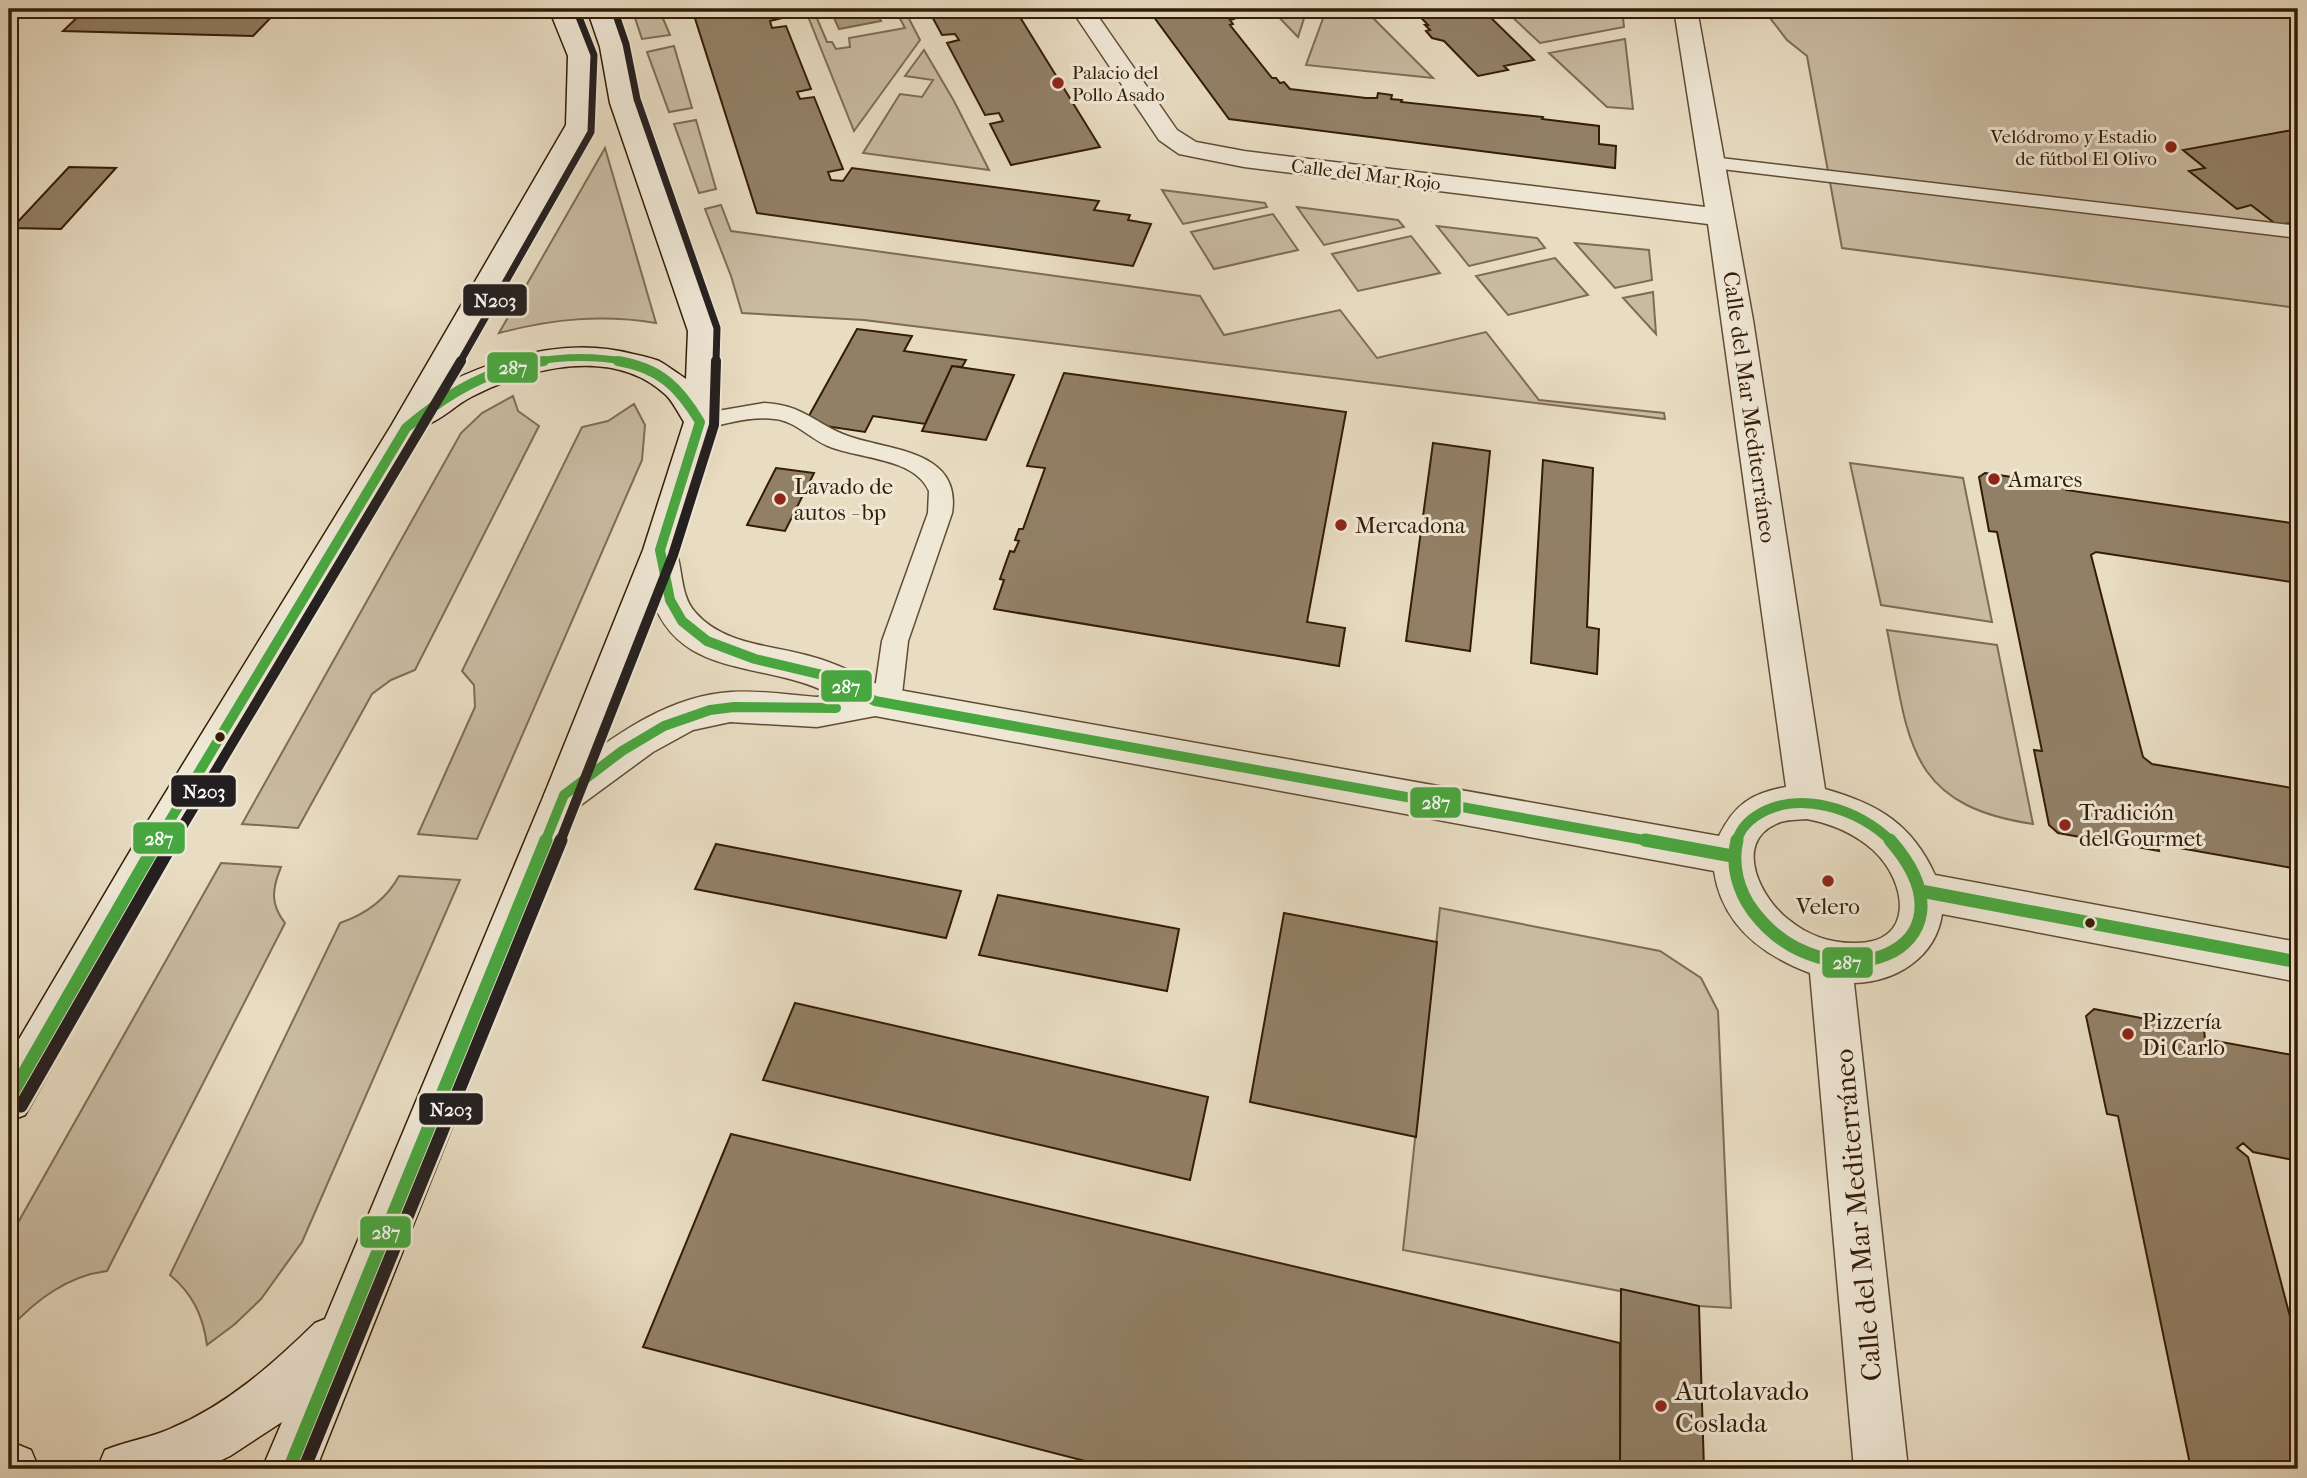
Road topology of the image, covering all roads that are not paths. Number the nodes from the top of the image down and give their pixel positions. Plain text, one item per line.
1 (561, 9) edge
2 (599, 9) edge
3 (1082, 9) edge
4 (1687, 10) edge
5 (1712, 163) junction
6 (2298, 214) edge
7 (1721, 217) junction
8 (2242, 225) junction
9 (2298, 232) edge
10 (700, 422) junction
11 (406, 428) junction
12 (660, 550) junction
13 (881, 702) junction
14 (564, 795) junction
15 (1807, 803) junction
16 (1732, 856) junction
17 (1921, 891) junction
18 (1830, 960) junction
19 (2298, 962) edge
20 (9, 1099) edge
21 (345, 1328) junction
22 (124, 1469) edge
23 (289, 1469) edge
24 (1881, 1469) edge

1 - 11 street
2 - 10 street
3 - 7 street, Calle del Mar Rojo
4 - 5 street, Calle del Mar Mediterráneo
5 - 7 street, Calle del Mar Mediterráneo
5 - 8 lane
6 - 8 lane
7 - 15 street, Calle del Mar Mediterráneo
8 - 9 lane
10 - 11 street
10 - 12 street
10 - 13 lane
11 - 20 street
12 - 13 street
12 - 14 street
13 - 14 street
13 - 16 street
14 - 21 street
15 - 16 street
15 - 17 street
16 - 18 street
17 - 18 street
17 - 19 street
18 - 24 street, Calle del Mar Mediterráneo
21 - 22 street
21 - 23 street

